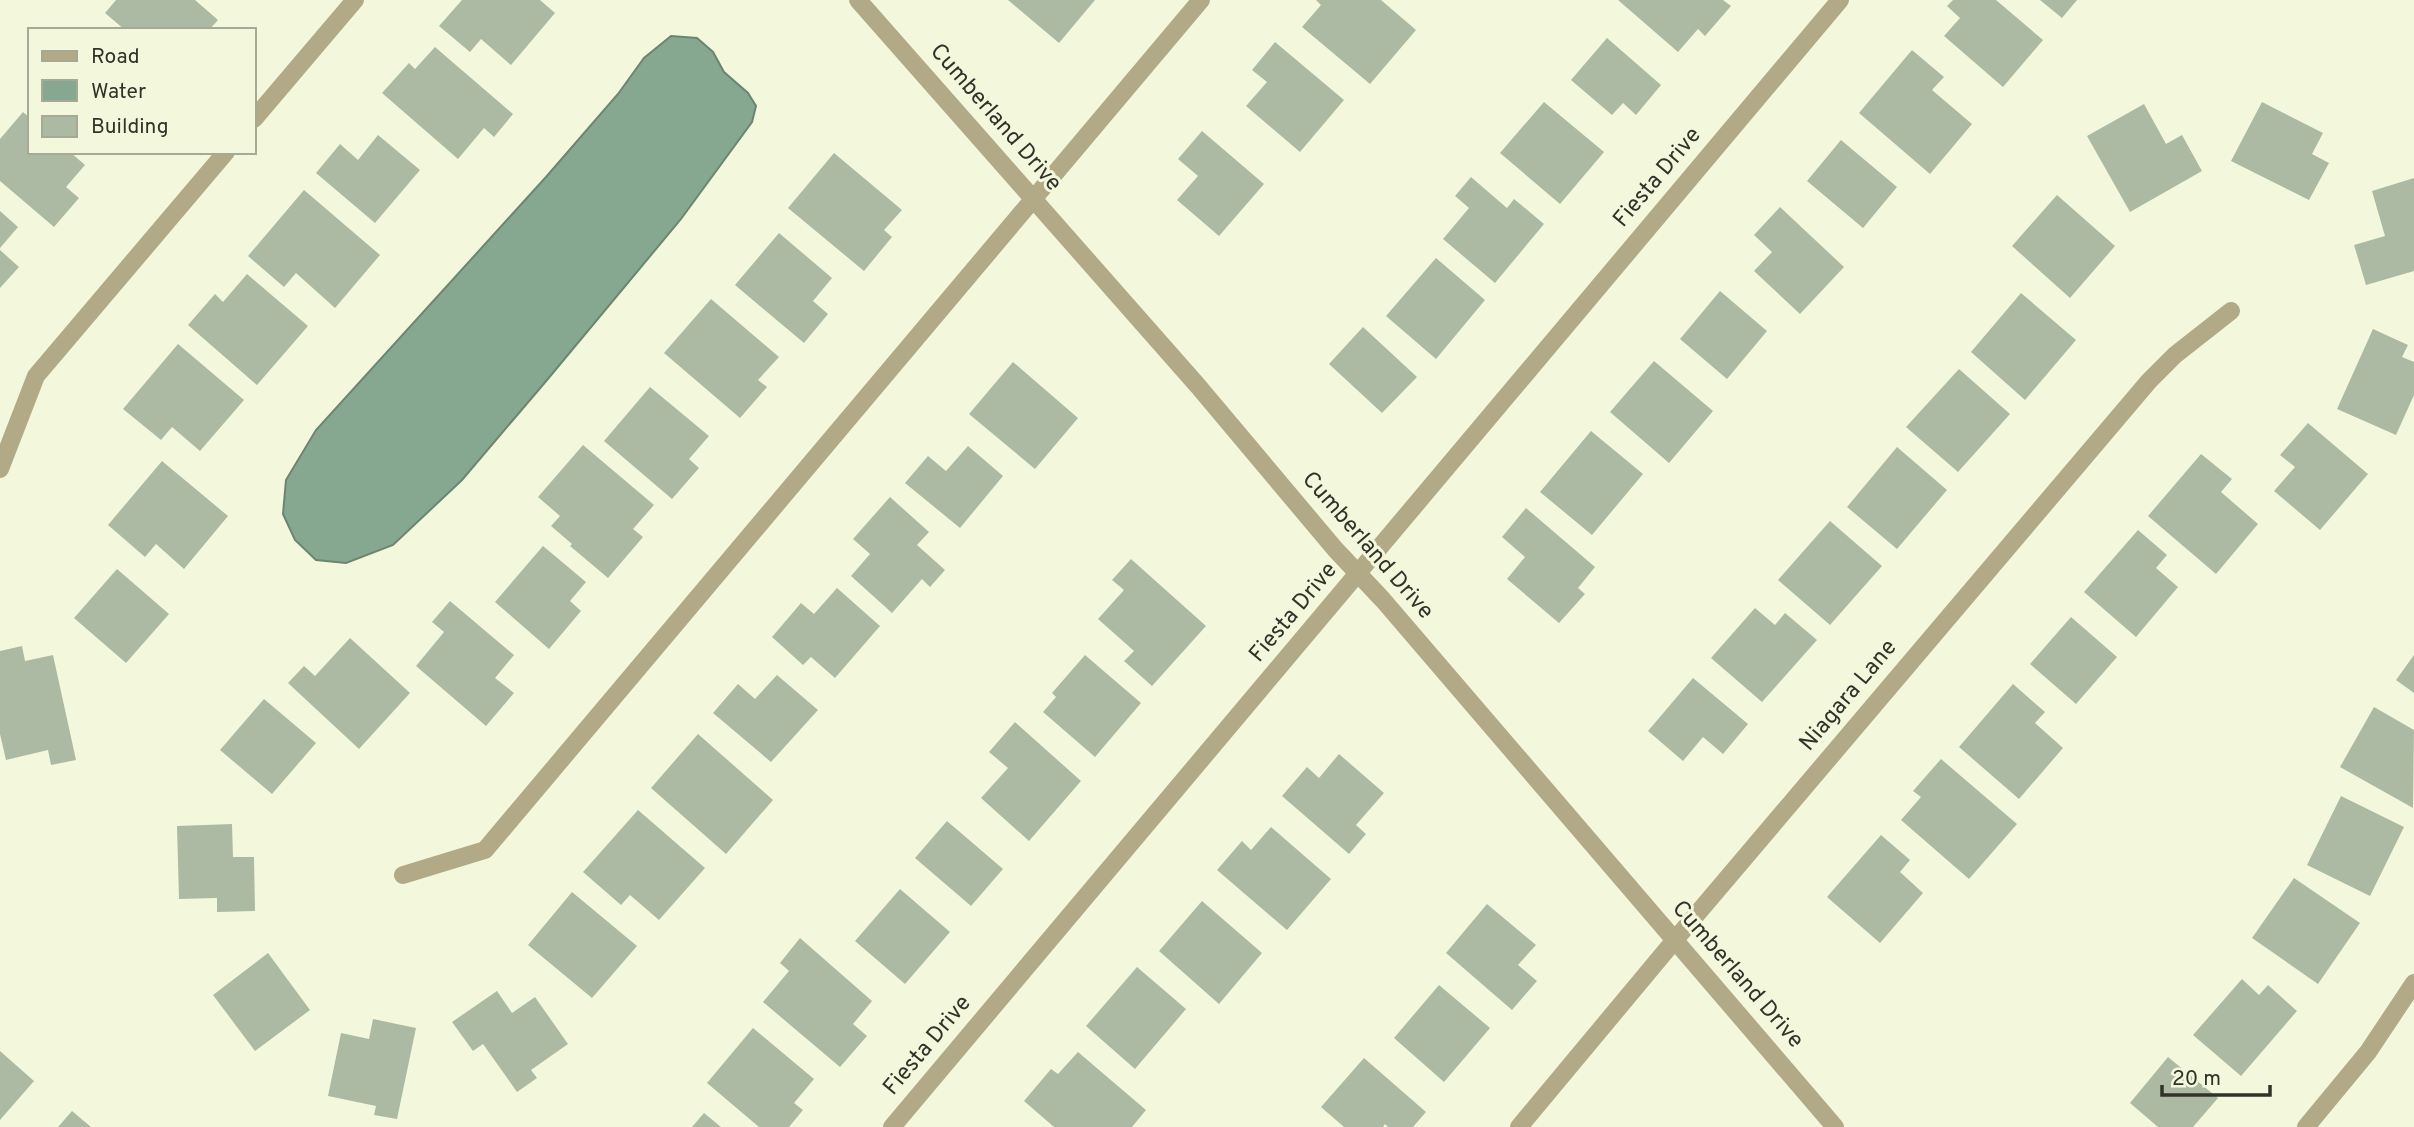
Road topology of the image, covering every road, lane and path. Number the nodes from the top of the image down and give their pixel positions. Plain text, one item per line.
1 (355, 0) edge
2 (858, 0) edge
3 (1201, 0) edge
4 (1840, 0) edge
5 (256, 117) edge
6 (224, 154) edge
7 (1034, 200) junction
8 (2231, 312) dead end
9 (0, 469) edge
10 (1359, 574) junction
11 (402, 874) dead end
12 (1674, 941) junction
13 (2414, 983) edge
14 (892, 1127) edge
15 (1519, 1127) edge
16 (1835, 1127) edge
17 (2306, 1127) edge

1 - 5 street
2 - 7 street, Cumberland Drive
3 - 7 street
4 - 10 street, Fiesta Drive
6 - 9 street
7 - 10 street, Cumberland Drive
7 - 11 street
8 - 12 street, Niagara Lane
10 - 12 street, Cumberland Drive
10 - 14 street, Fiesta Drive
12 - 15 street, Niagara Lane
12 - 16 street, Cumberland Drive
13 - 17 street

